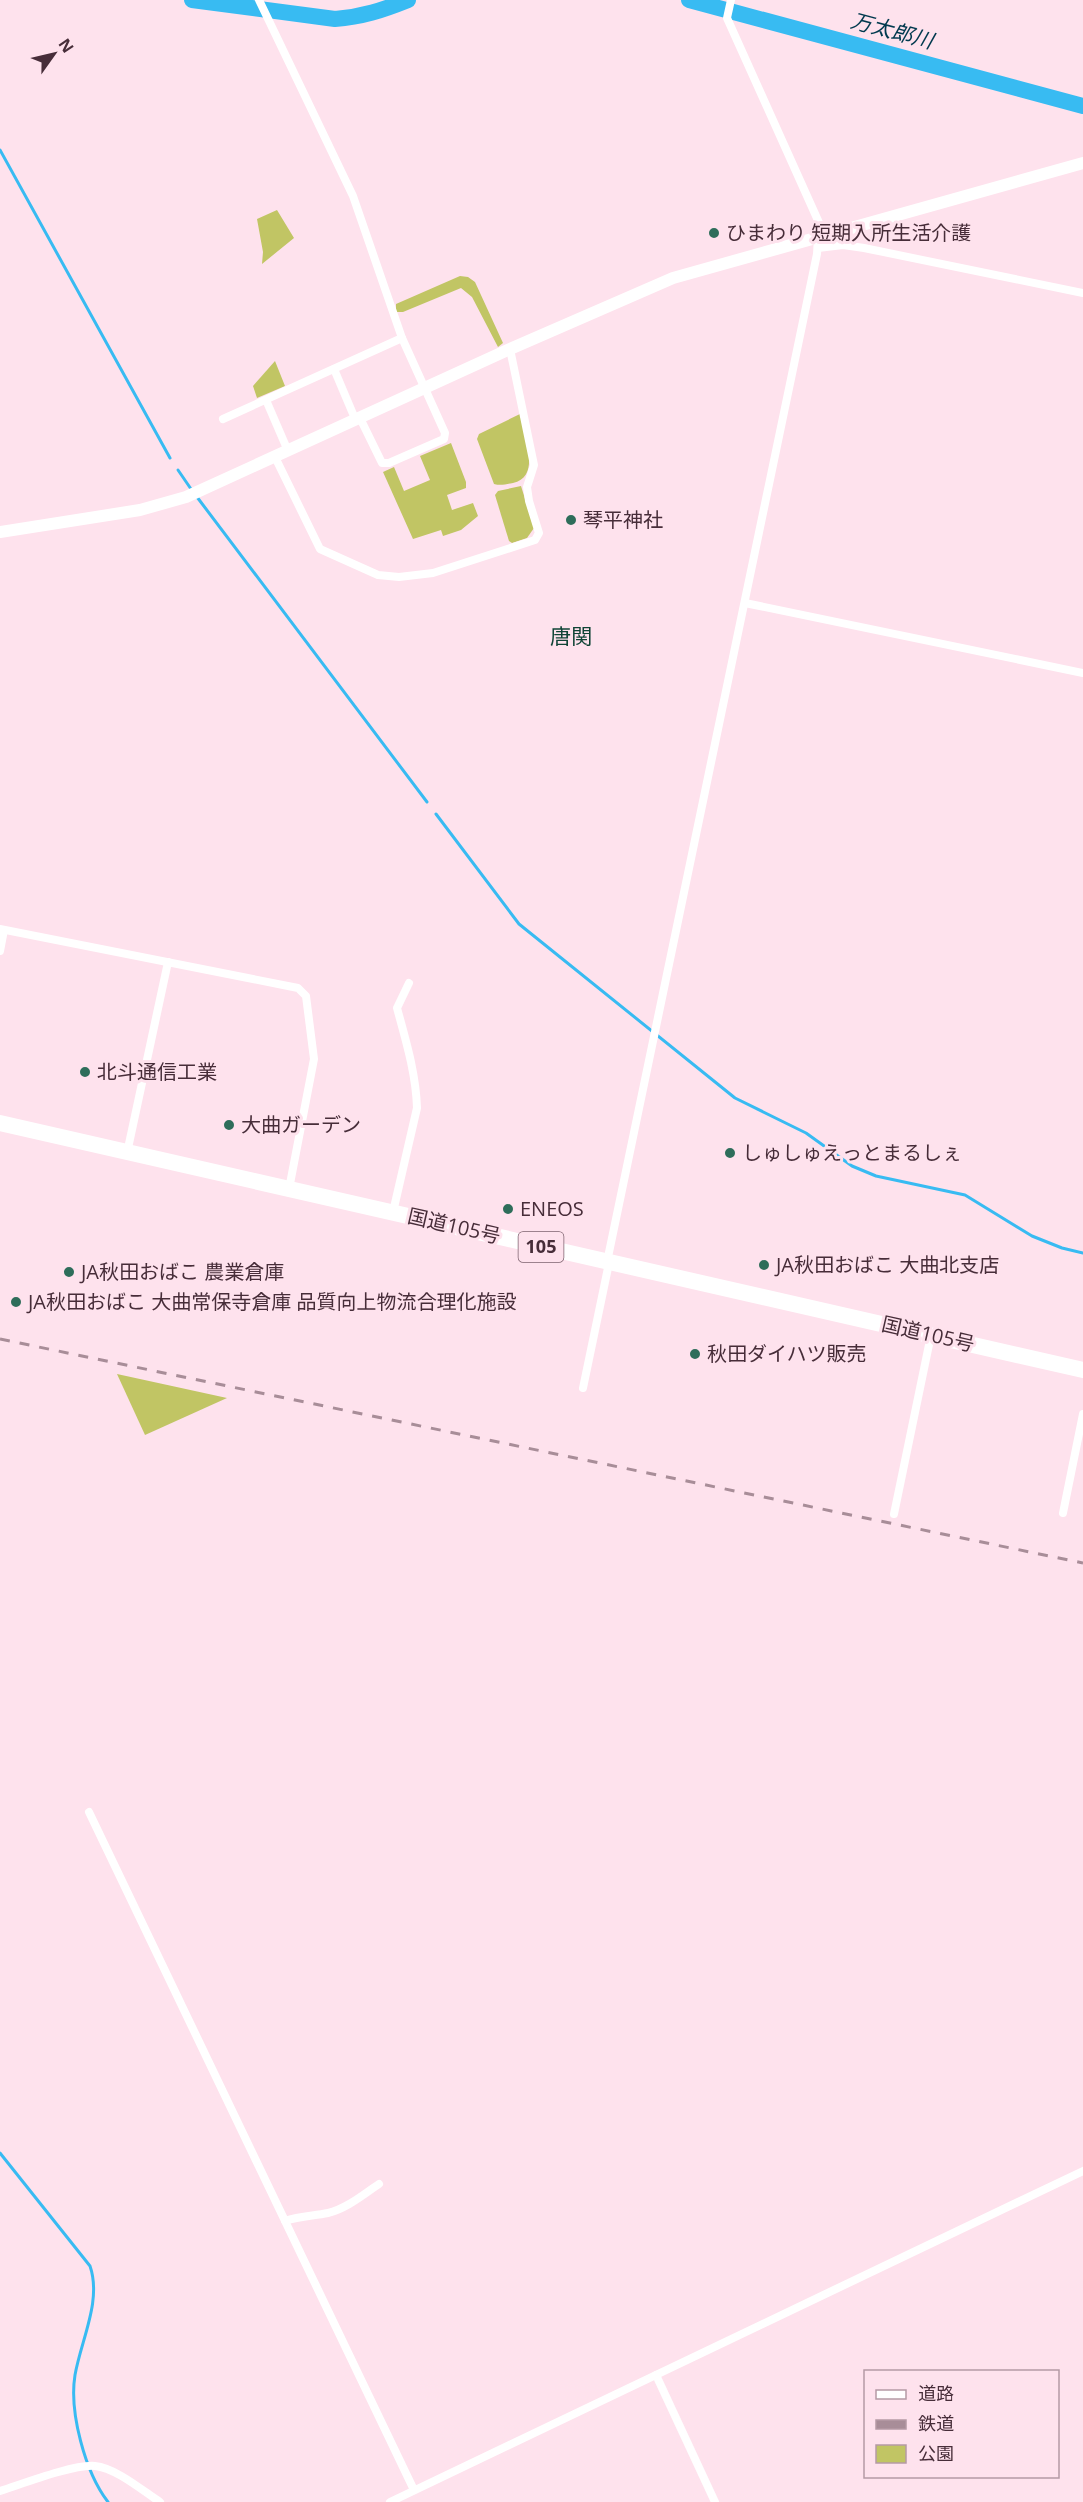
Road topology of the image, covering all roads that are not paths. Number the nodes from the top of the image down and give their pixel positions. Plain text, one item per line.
1 (731, 1) edge
2 (260, 2) edge
3 (1083, 163) edge
4 (820, 241) junction
5 (1083, 293) edge
6 (402, 338) junction
7 (510, 349) junction
8 (334, 369) junction
9 (425, 389) junction
10 (266, 400) junction
11 (223, 419) dead end
12 (358, 420) junction
13 (288, 451) junction
14 (275, 457) junction
15 (0, 532) edge
16 (745, 603) junction
17 (1083, 673) edge
18 (2, 929) edge
19 (0, 951) edge
20 (168, 962) junction
21 (410, 983) dead end
22 (0, 1123) edge
23 (127, 1153) junction
24 (289, 1189) junction
25 (393, 1212) junction
26 (608, 1263) junction
27 (931, 1335) junction
28 (1083, 1370) edge
29 (583, 1388) dead end
30 (1083, 1414) edge
31 (1063, 1513) dead end
32 (894, 1514) dead end
33 (89, 1812) dead end
34 (1083, 2171) edge
35 (379, 2184) dead end
36 (285, 2221) junction
37 (656, 2375) junction
38 (414, 2490) junction
39 (0, 2491) edge
40 (160, 2502) edge
41 (390, 2502) edge
42 (715, 2502) edge

1 - 4 street
2 - 6 street
3 - 4 street
4 - 5 street
4 - 7 street
4 - 16 street
6 - 8 street
6 - 9 street
7 - 9 street
7 - 14 street
8 - 10 street
8 - 12 street
9 - 12 street
9 - 12 street
10 - 11 street
10 - 13 street
12 - 13 street
13 - 14 street
14 - 15 street
16 - 17 street
16 - 26 street
18 - 19 street
18 - 20 street
20 - 23 street
20 - 24 street
21 - 25 street
22 - 23 highway, 国道105号 / 105
23 - 24 highway, 国道105号 / 105
24 - 25 highway, 国道105号 / 105
25 - 26 highway, 国道105号 / 105
26 - 27 highway, 国道105号 / 105
26 - 29 street
27 - 28 highway, 国道105号 / 105
27 - 32 street
30 - 31 street
33 - 36 street
34 - 37 street
35 - 36 street
36 - 38 street
37 - 38 street
37 - 42 street
38 - 41 street
39 - 40 street

